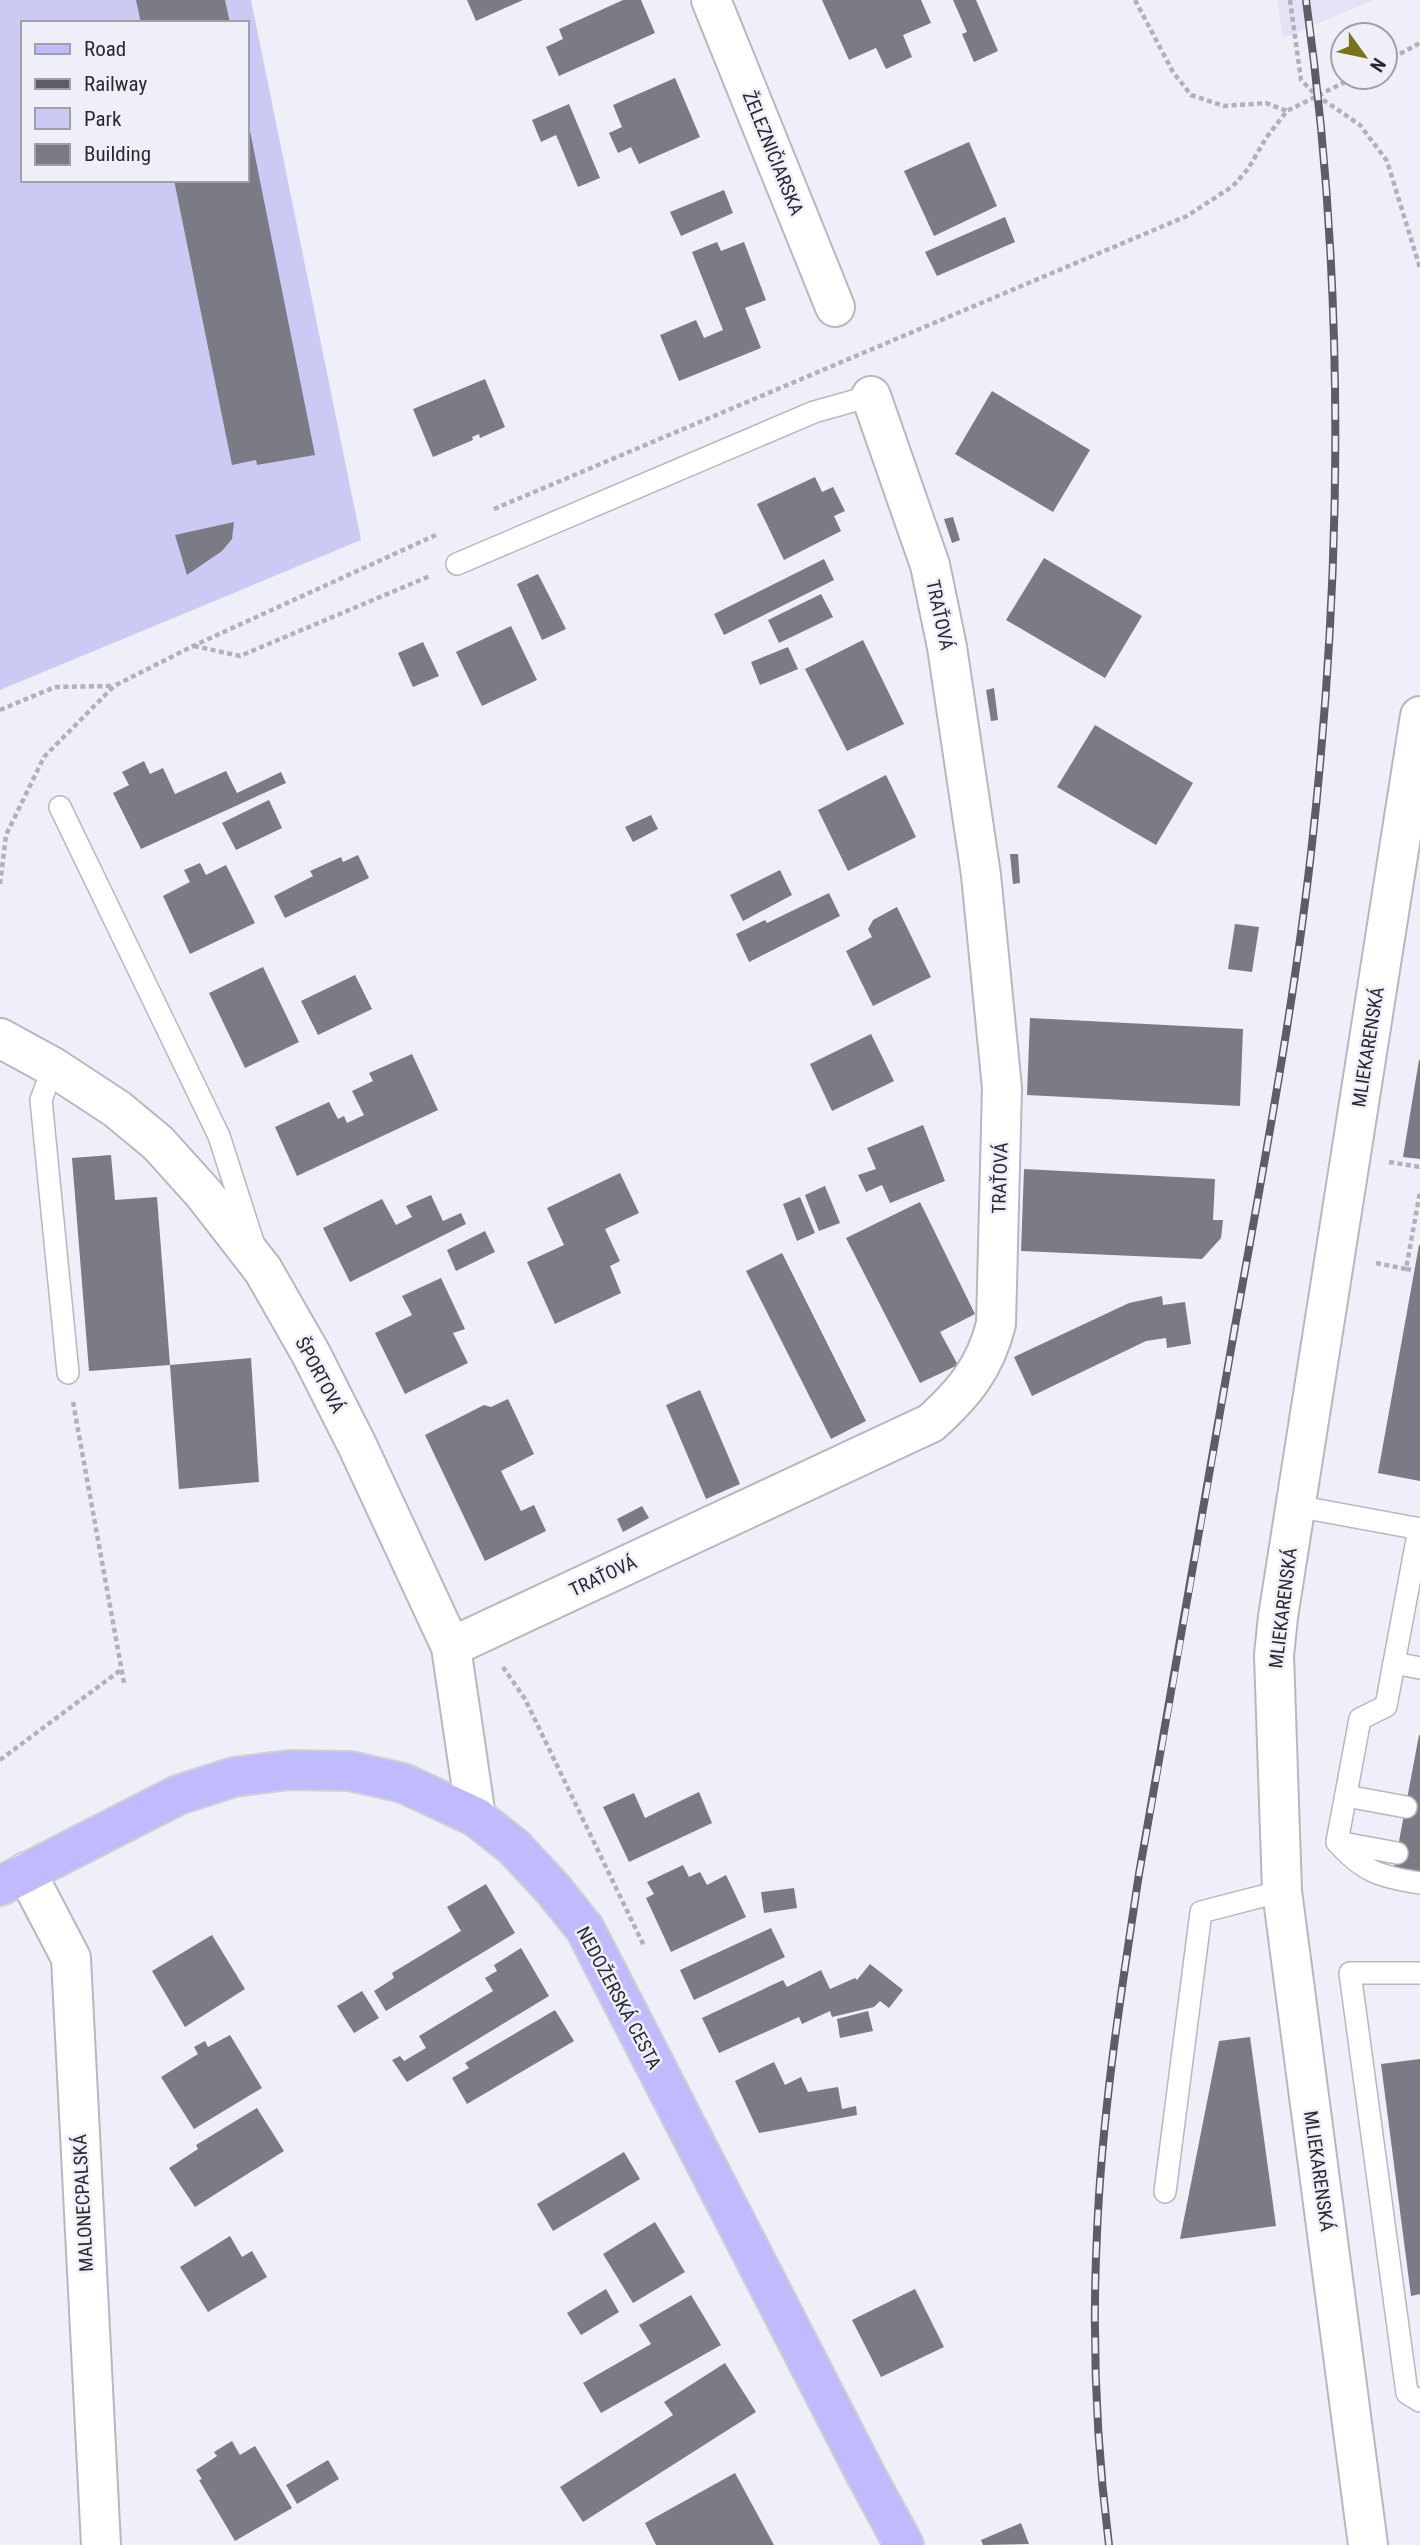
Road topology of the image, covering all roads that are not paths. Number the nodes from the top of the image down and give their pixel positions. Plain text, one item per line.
1 (711, 0) edge
2 (835, 307) dead end
3 (871, 396) joint
4 (457, 564) road end
5 (1420, 716) edge
6 (60, 807) dead end
7 (0, 1038) edge
8 (53, 1067) junction
9 (263, 1270) junction
10 (68, 1373) road end
11 (1296, 1506) junction
12 (1420, 1529) edge
13 (451, 1647) junction
14 (1394, 1663) junction
15 (1420, 1668) edge
16 (1346, 1796) junction
17 (1406, 1807) dead end
18 (477, 1817) junction
19 (1337, 1842) junction
20 (1397, 1853) dead end
21 (13, 1879) edge
22 (1420, 1883) edge
23 (1282, 1891) junction
24 (1420, 1973) edge
25 (1165, 2192) dead end
26 (1420, 2401) edge
27 (101, 2545) edge
28 (905, 2545) edge
29 (1368, 2545) edge

1 - 2 street, ŽELEZNIČIARSKA
3 - 4 lane
3 - 13 street, TRAŤOVÁ
5 - 11 street, MLIEKARENSKÁ
6 - 9 lane
7 - 8 street, ŠPORTOVÁ
8 - 9 street, ŠPORTOVÁ
8 - 10 lane
9 - 13 street, ŠPORTOVÁ
11 - 12 lane
11 - 23 street, MLIEKARENSKÁ
12 - 14 lane
13 - 18 street, ŠPORTOVÁ
14 - 15 lane
14 - 16 lane
16 - 17 lane
16 - 19 lane
18 - 21 main road, NEDOŽERSKÁ CESTA
18 - 28 main road, NEDOŽERSKÁ CESTA
19 - 20 lane
19 - 22 lane
21 - 27 street, MALONECPALSKÁ
23 - 25 lane
23 - 29 street, MLIEKARENSKÁ
24 - 26 lane

